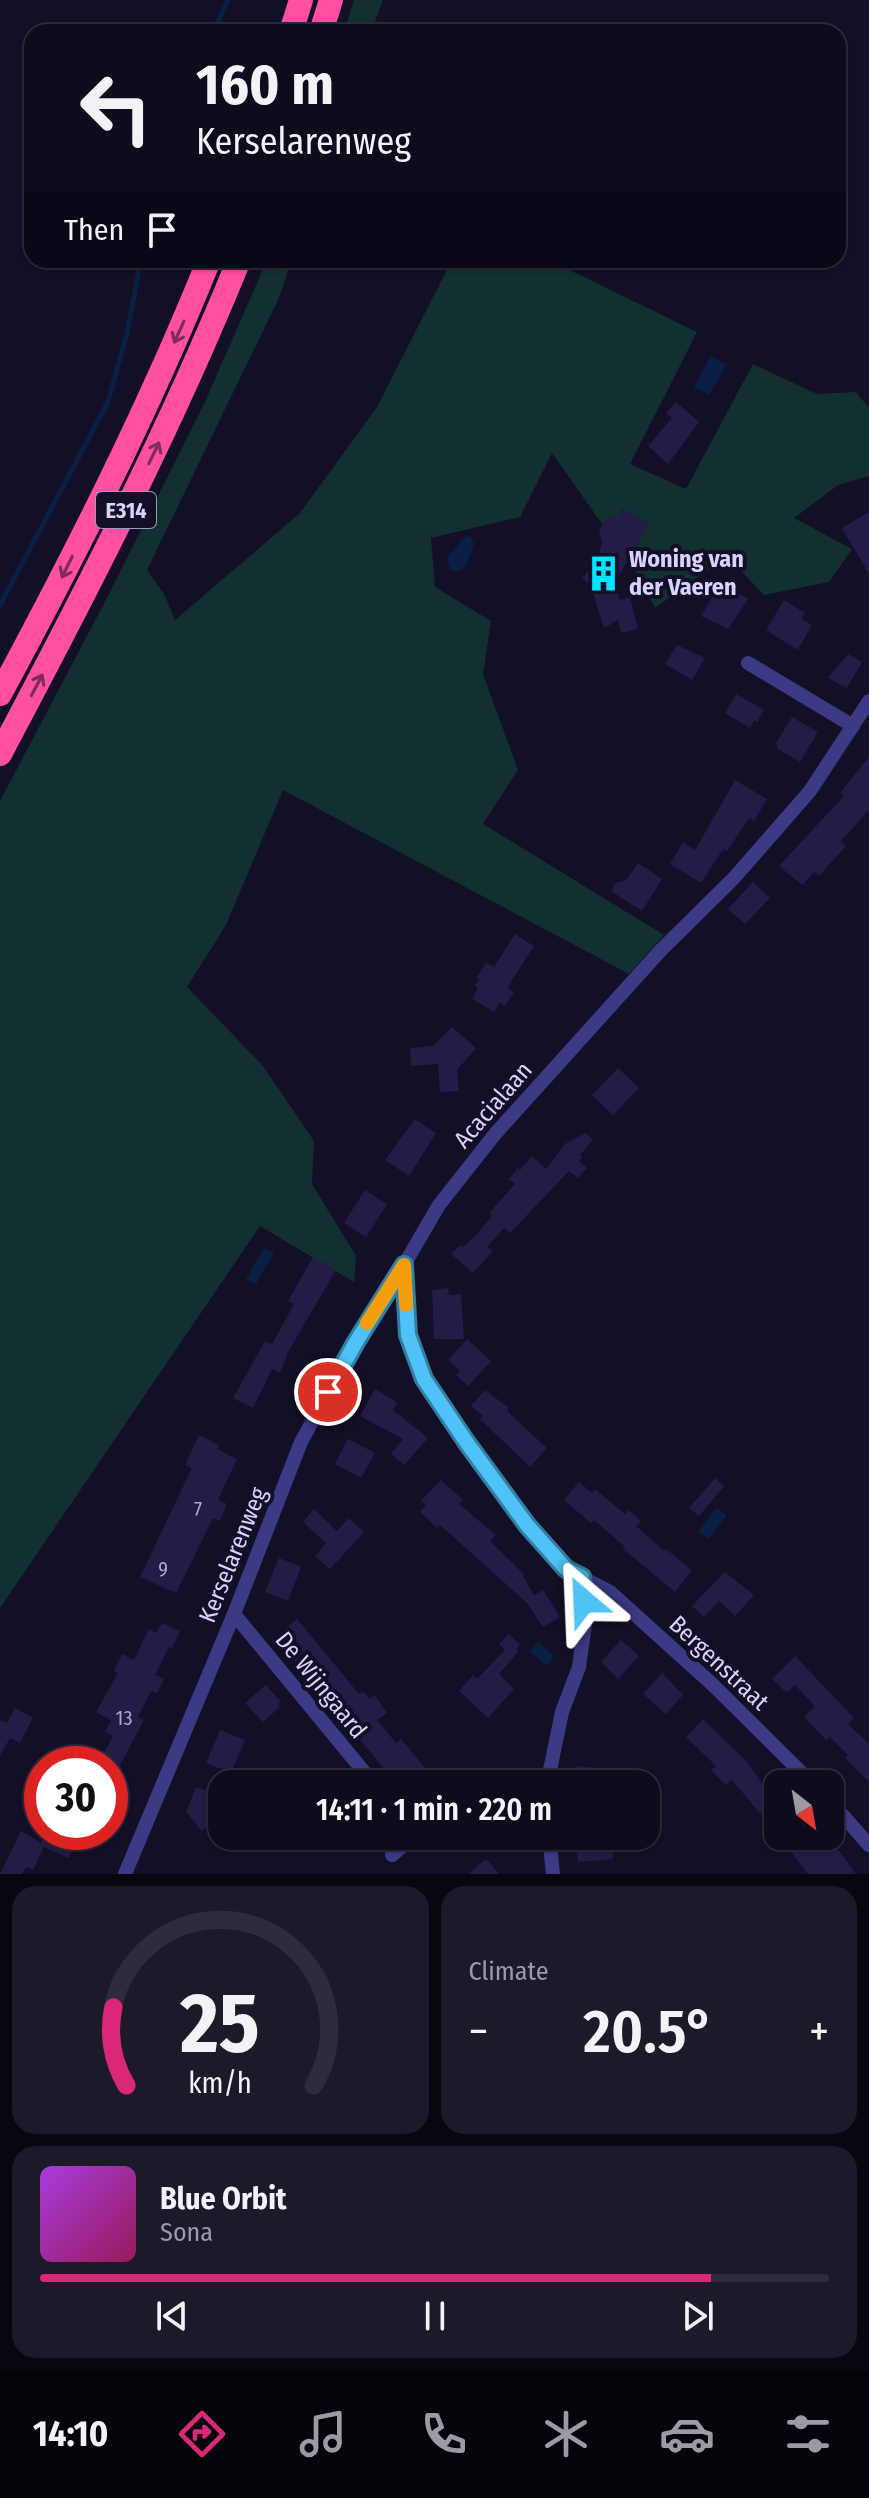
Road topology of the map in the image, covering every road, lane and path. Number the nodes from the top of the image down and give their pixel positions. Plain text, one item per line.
1 (301, 0) edge
2 (331, 0) edge
3 (294, 24) edge
4 (324, 24) edge
5 (206, 268) edge
6 (236, 268) edge
7 (748, 663) dead end
8 (0, 694) edge
9 (869, 701) edge
10 (853, 726) junction
11 (0, 754) edge
12 (404, 1265) junction
13 (586, 1579) junction
14 (234, 1614) junction
15 (362, 1770) edge
16 (550, 1770) edge
17 (799, 1770) edge
18 (844, 1817) edge
19 (869, 1845) edge
20 (398, 1850) edge
21 (550, 1850) edge
22 (392, 1855) dead end
23 (125, 1874) edge
24 (553, 1874) edge

1 - 3 highway
2 - 4 highway
5 -> 8 highway, E314
11 -> 6 highway, E314
7 - 10 street
9 - 10 street, Acacialaan
10 - 12 street, Acacialaan
12 - 13 street
12 - 14 street, Kerselarenweg
13 - 16 street
13 - 17 street, Bergenstraat
14 - 15 street, De Wijngaard
14 - 23 street, Kerselarenweg
18 - 19 street
20 - 22 street
21 - 24 street

